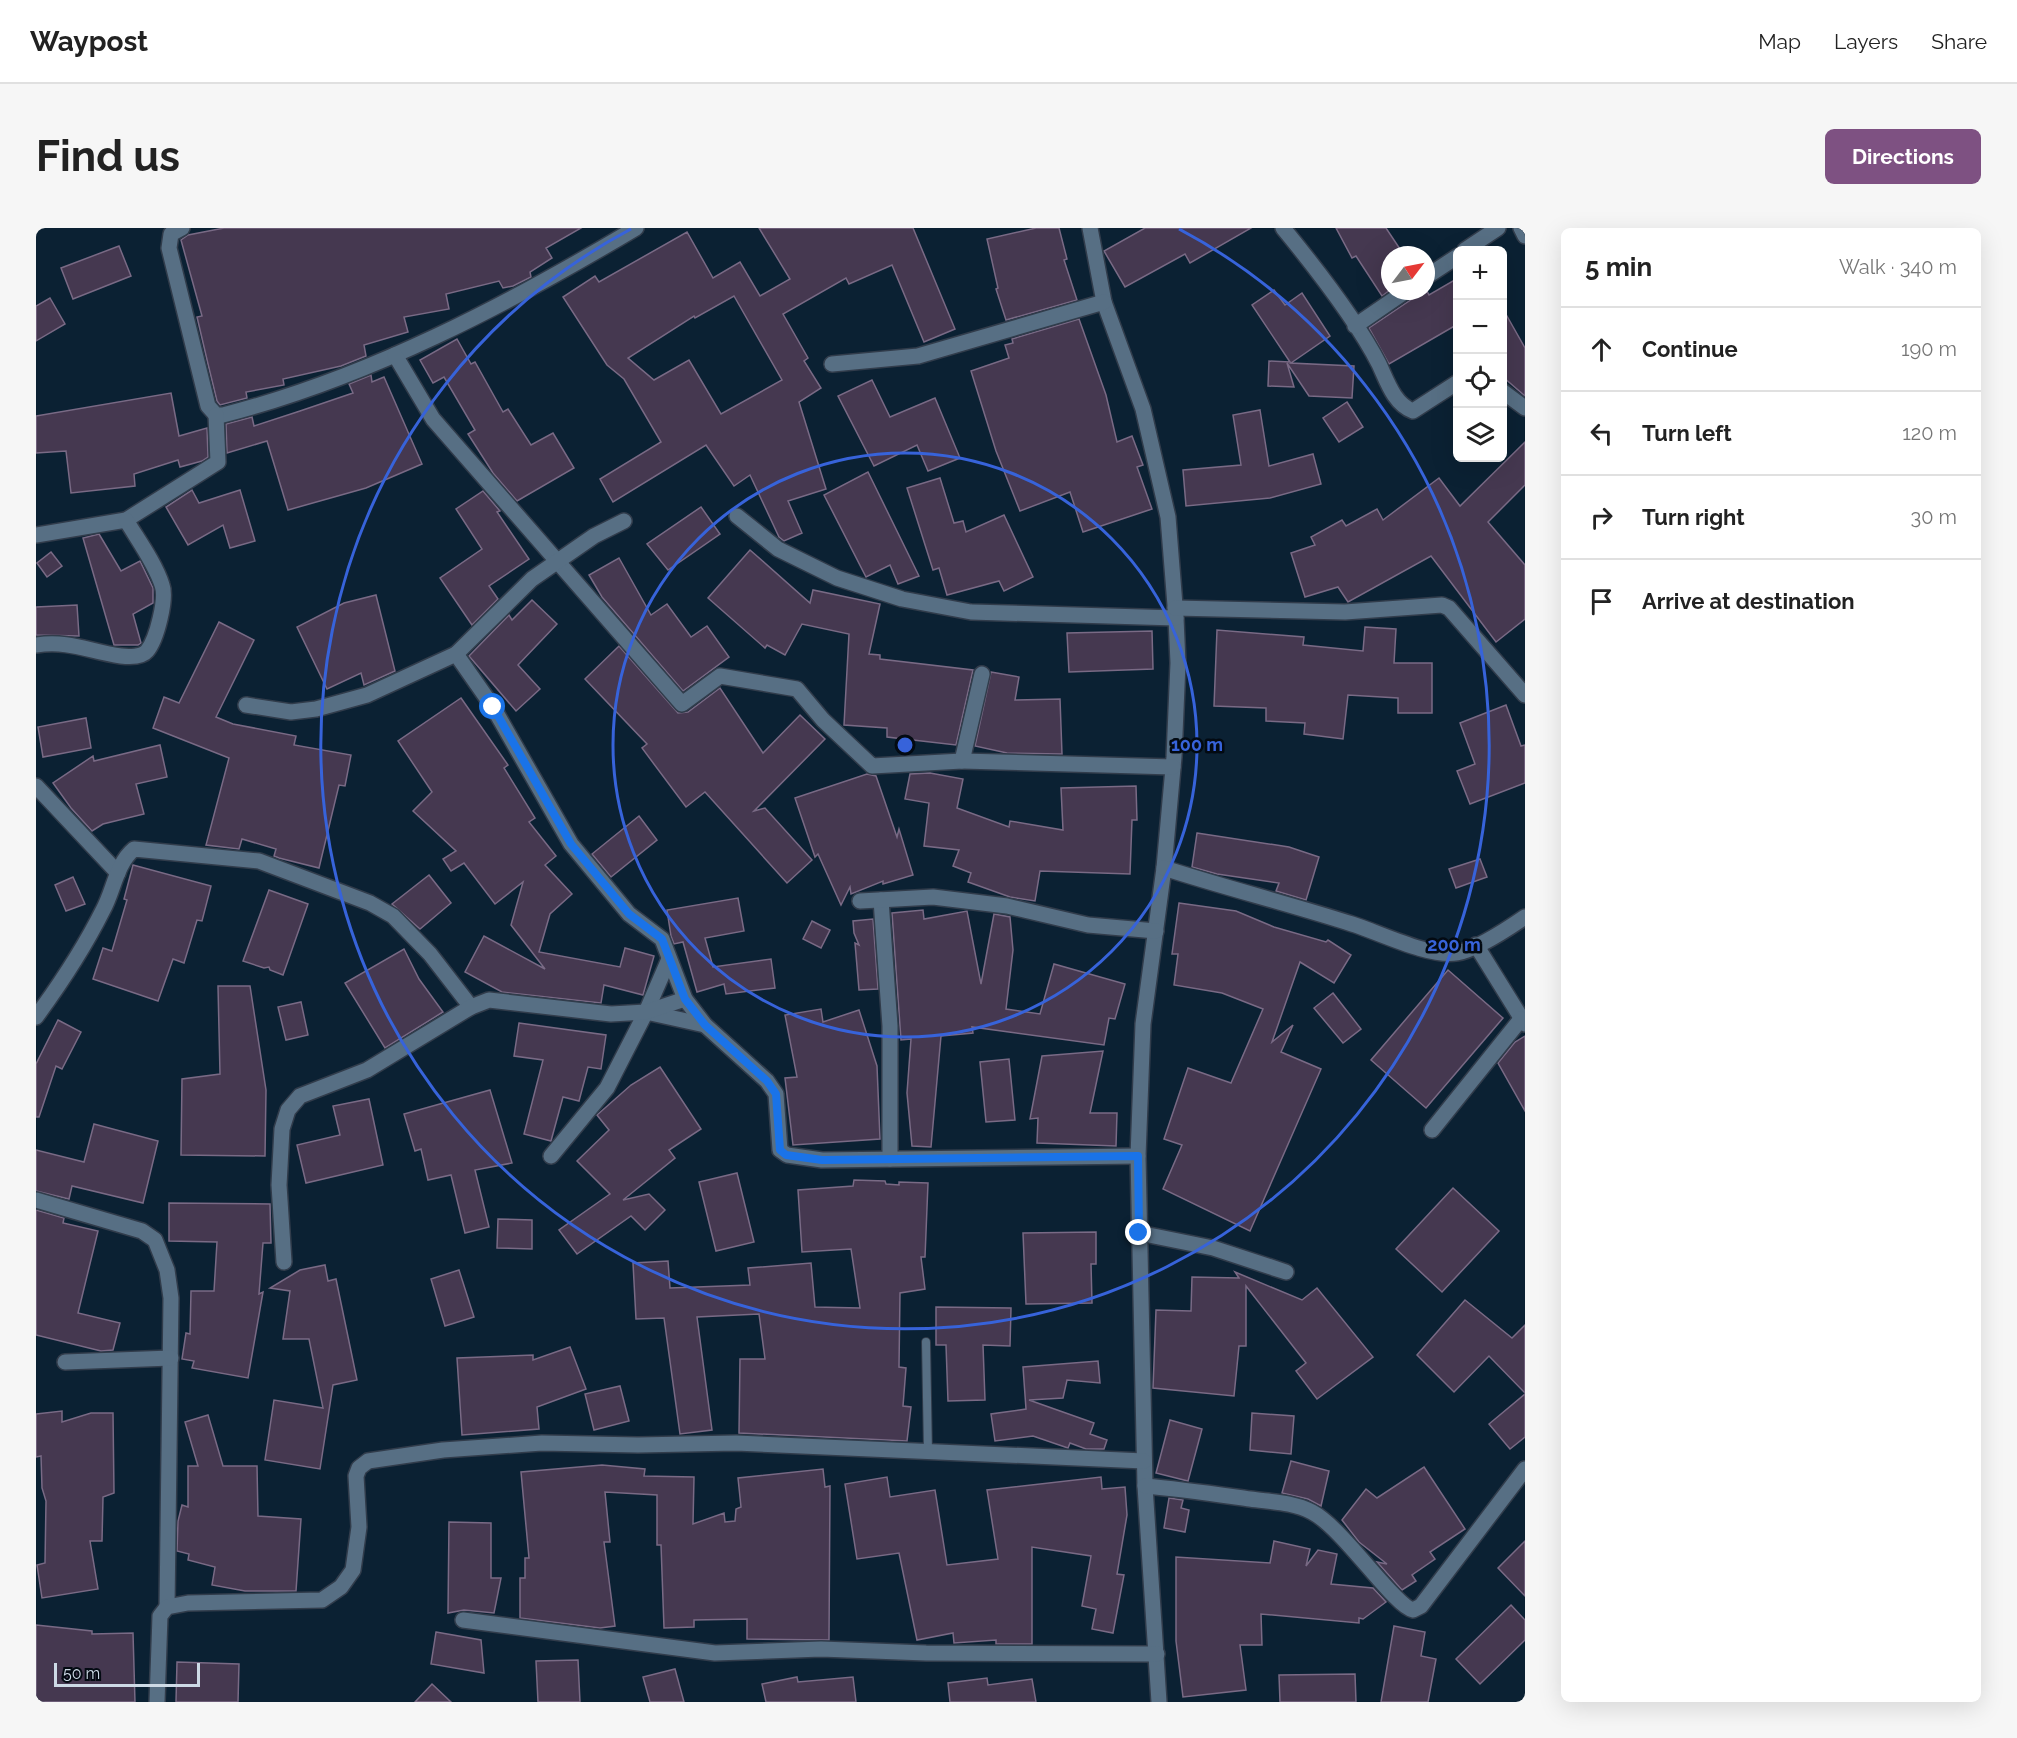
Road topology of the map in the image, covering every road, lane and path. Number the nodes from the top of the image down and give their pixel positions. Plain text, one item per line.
1 (182, 228) edge
2 (636, 228) edge
3 (1090, 228) edge
4 (1282, 228) edge
5 (1498, 228) edge
6 (1521, 228) edge
7 (1525, 236) edge
8 (1472, 246) edge
9 (1453, 259) edge
10 (1435, 272) edge
11 (1393, 300) edge
12 (1104, 302) junction
13 (1354, 326) junction
14 (395, 355) junction
15 (832, 364) dead end
16 (1453, 385) edge
17 (1507, 394) edge
18 (1525, 408) edge
19 (216, 415) junction
20 (737, 516) dead end
21 (126, 520) junction
22 (624, 521) dead end
23 (36, 535) edge
24 (558, 561) junction
25 (1175, 613) junction
26 (36, 645) edge
27 (456, 654) junction
28 (982, 674) dead end
29 (1525, 695) edge
30 (246, 705) dead end
31 (962, 761) junction
32 (1173, 767) junction
33 (36, 786) edge
34 (1164, 868) junction
35 (118, 873) junction
36 (881, 900) junction
37 (860, 901) dead end
38 (1525, 917) edge
39 (1156, 931) junction
40 (1476, 945) junction
41 (669, 959) junction
42 (685, 999) junction
43 (471, 1007) junction
44 (646, 1012) junction
45 (36, 1017) edge
46 (1523, 1021) edge
47 (705, 1025) junction
48 (1432, 1130) dead end
49 (551, 1156) dead end
50 (1138, 1156) junction
51 (890, 1159) junction
52 (36, 1200) edge
53 (1139, 1233) junction
54 (284, 1262) dead end
55 (1286, 1272) dead end
56 (926, 1342) dead end
57 (171, 1358) junction
58 (64, 1362) dead end
59 (928, 1453) junction
60 (1144, 1461) junction
61 (1525, 1468) edge
62 (1520, 1484) edge
63 (1145, 1486) junction
64 (167, 1607) junction
65 (463, 1620) dead end
66 (1157, 1654) junction
67 (157, 1702) edge
68 (1159, 1702) edge

1 - 19 street
2 - 14 street
3 - 12 street
4 - 13 street
5 - 8 street
6 - 7 street
9 - 10 street
11 - 13 street
12 - 15 street
12 - 25 street
13 - 16 street
14 - 19 street
14 - 24 street
17 - 18 street
19 - 21 street
20 - 25 street
21 - 23 street
21 - 26 street
22 - 24 street
24 - 27 street
24 - 31 street
25 - 29 street
25 - 32 street
27 - 30 street
27 - 41 street
28 - 31 street
31 - 32 street
32 - 34 street
33 - 35 street
34 - 39 street
34 - 40 street
35 - 43 street
35 - 45 street
36 - 37 street
36 - 39 street
36 - 51 street
38 - 40 street
39 - 50 street
40 - 46 street
41 - 42 street
41 - 44 street
42 - 44 street
42 - 47 street
43 - 44 street
43 - 54 street
44 - 47 street
44 - 49 street
46 - 48 street
47 - 51 street
50 - 51 street
50 - 53 street
52 - 57 street
53 - 55 street
53 - 60 street
56 - 59 lane
57 - 58 street
57 - 64 street
59 - 60 street
59 - 64 street
60 - 63 street
61 - 62 street
62 - 63 street
63 - 66 street
64 - 67 street
65 - 66 street
66 - 68 street

